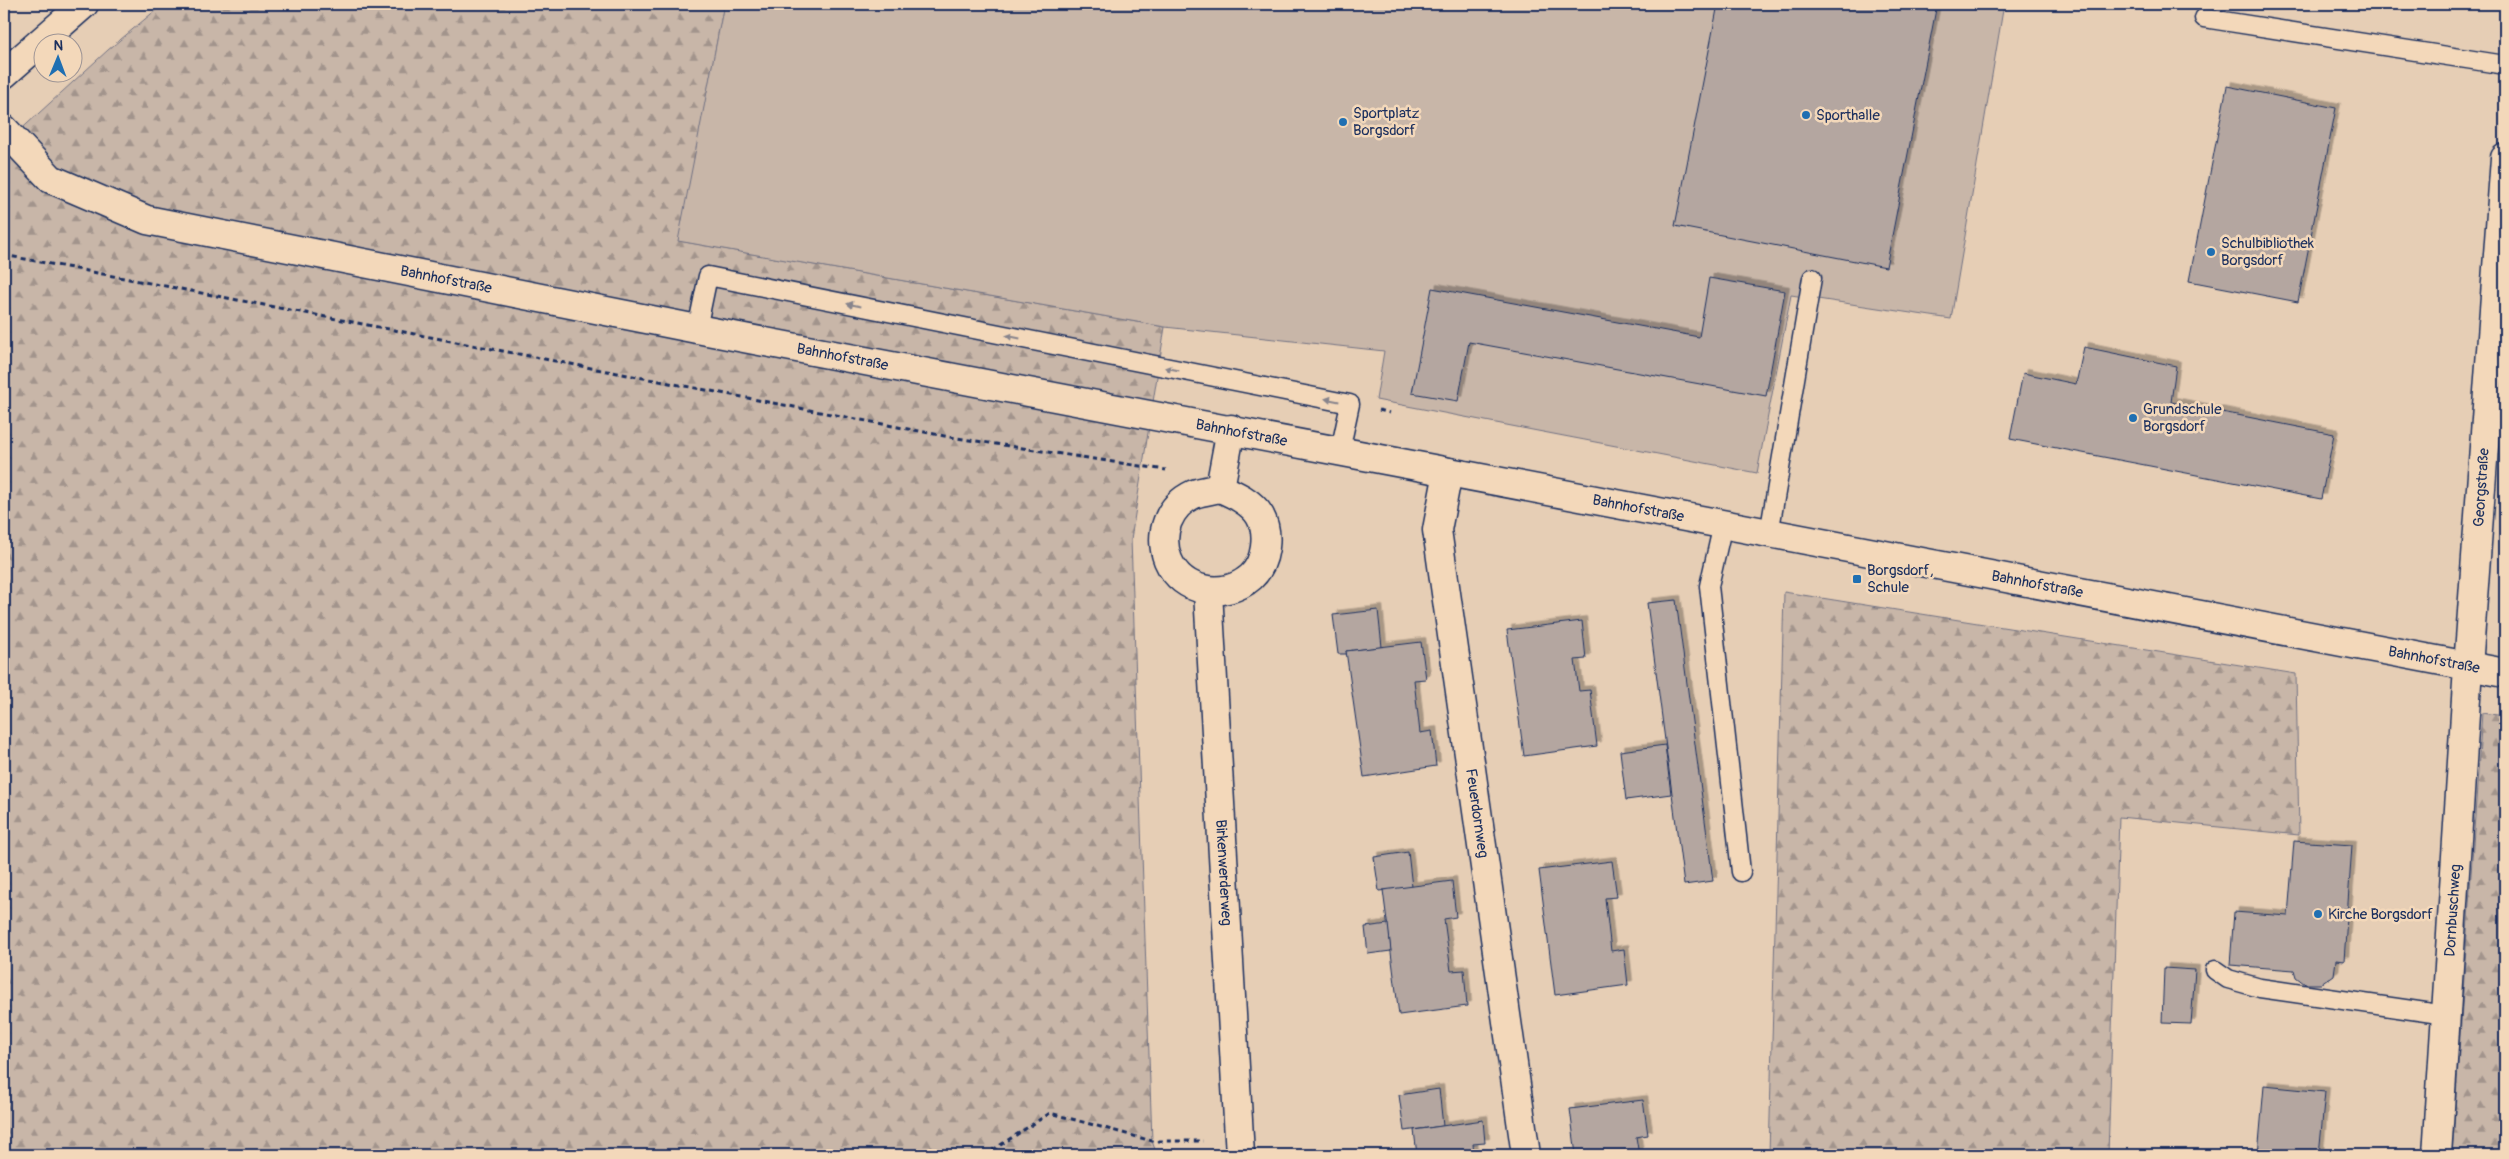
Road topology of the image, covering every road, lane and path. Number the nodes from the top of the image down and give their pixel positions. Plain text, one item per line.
1 (84, 4) edge
2 (2204, 18) dead end
3 (2505, 65) edge
4 (4, 74) edge
5 (4, 129) edge
6 (2505, 158) edge
7 (4, 254) edge
8 (1812, 278) dead end
9 (697, 329) junction
10 (1231, 429) junction
11 (1340, 451) junction
12 (1168, 471) dead end
13 (1448, 472) junction
14 (1221, 483) junction
15 (1723, 524) junction
16 (1768, 534) junction
17 (1208, 592) junction
18 (2468, 667) junction
19 (2505, 673) edge
20 (1741, 872) dead end
21 (2215, 970) dead end
22 (2446, 1016) junction
23 (1240, 1148) edge
24 (985, 1155) edge
25 (1526, 1155) edge
26 (2437, 1155) edge

1 - 4 street
2 - 3 lane
5 - 9 street, Bahnhofstraße
6 - 18 street, Georgstraße
7 - 12 path
8 - 16 lane
9 - 10 street, Bahnhofstraße
11 -> 9 lane
10 - 11 street, Bahnhofstraße
10 - 14 street
11 - 13 street, Bahnhofstraße
13 - 15 street, Bahnhofstraße
13 - 25 street, Feuerdornweg
14 - 17 street
14 - 17 street
15 - 16 street, Bahnhofstraße
15 - 20 lane
16 - 18 street, Bahnhofstraße
17 - 23 street, Birkenwerderweg
18 - 19 street, Bahnhofstraße
18 - 22 street, Dornbuschweg
21 - 22 lane
22 - 26 street, Dornbuschweg
23 - 24 path

